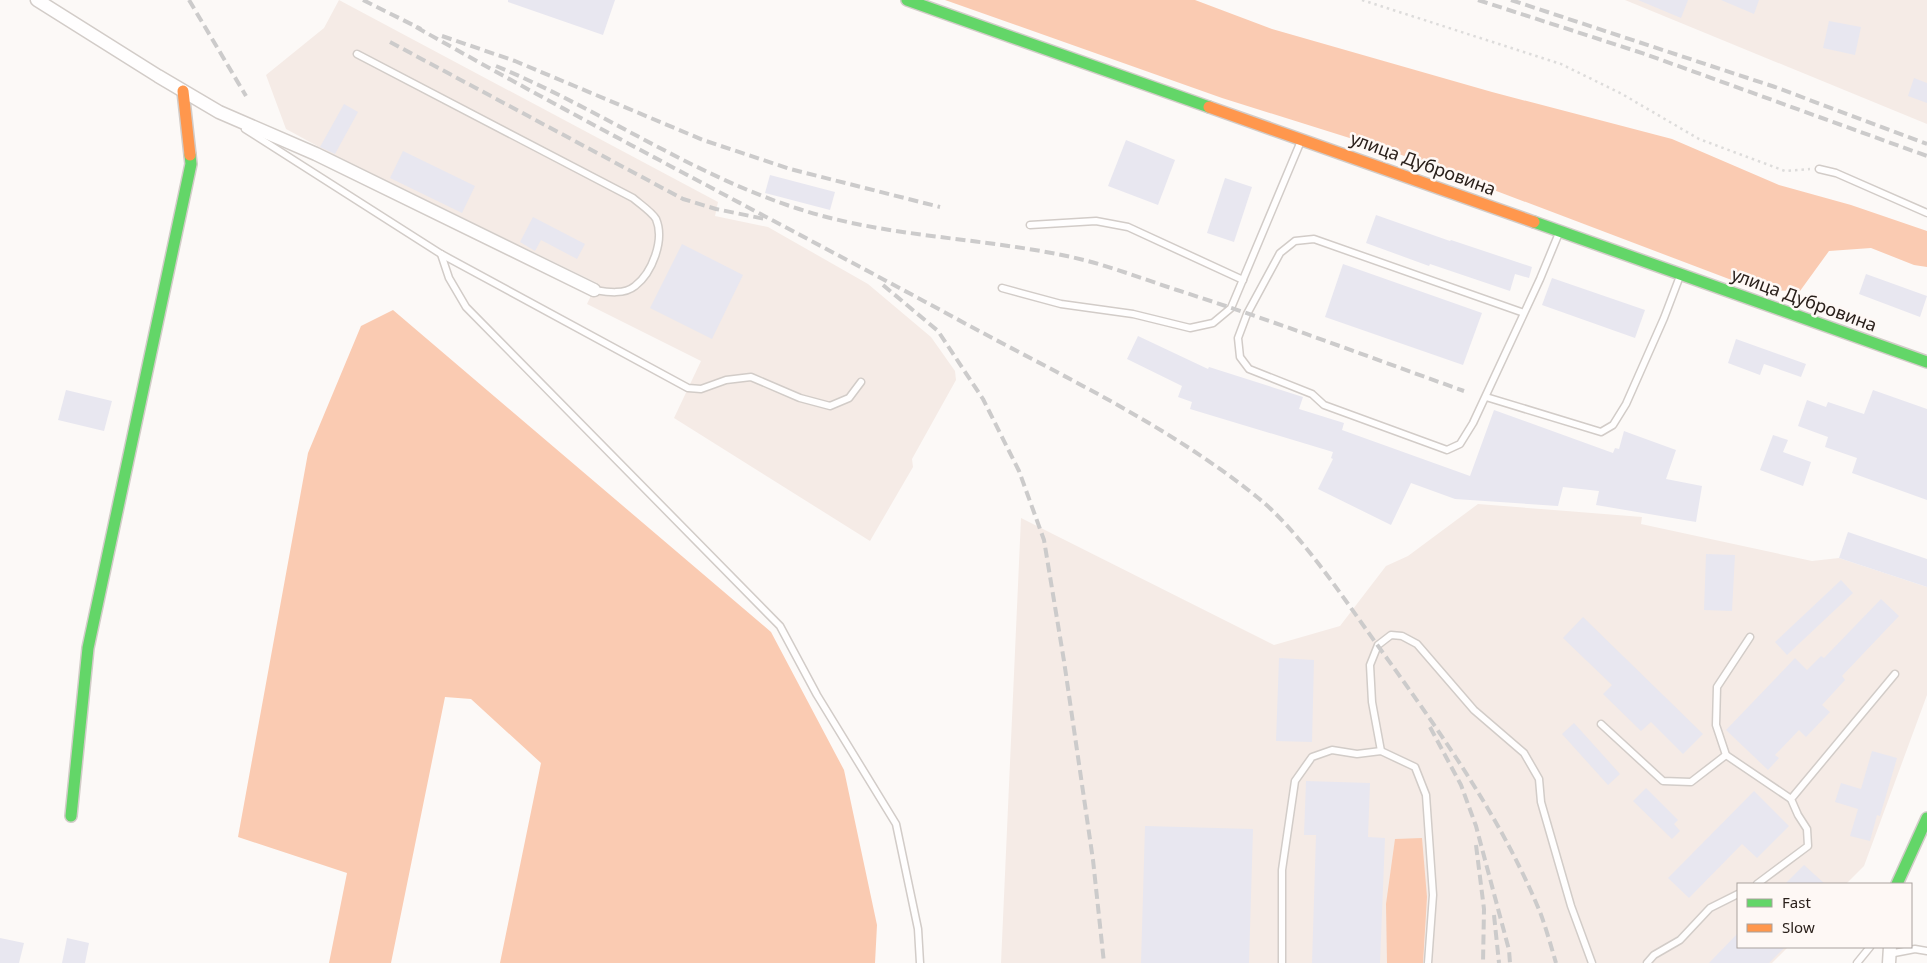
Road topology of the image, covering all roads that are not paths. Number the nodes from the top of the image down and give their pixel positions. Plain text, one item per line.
1 (37, 0) edge
2 (907, 0) edge
3 (357, 54) dead end
4 (183, 91) junction
5 (219, 112) junction
6 (1302, 140) junction
7 (1820, 169) road end
8 (1927, 213) edge
9 (1030, 225) dead end
10 (1560, 232) junction
11 (441, 254) junction
12 (1680, 274) junction
13 (1243, 280) junction
14 (1002, 288) dead end
15 (594, 290) joint
16 (1524, 313) junction
17 (1927, 362) edge
18 (861, 382) dead end
19 (1486, 397) junction
20 (1750, 636) dead end
21 (1895, 674) dead end
22 (1601, 724) dead end
23 (1381, 751) junction
24 (1726, 755) junction
25 (1791, 799) junction
26 (72, 816) dead end
27 (1927, 818) edge
28 (1758, 883) edge
29 (1897, 883) edge
30 (1737, 894) edge
31 (1869, 948) edge
32 (1927, 951) edge
33 (1889, 955) edge
34 (920, 963) edge
35 (1282, 963) edge
36 (1428, 963) edge
37 (1592, 963) edge
38 (1647, 963) edge
39 (1857, 963) edge

1 - 4 street
2 - 6 main road, улица Дубровина
3 - 15 lane
4 - 5 street
4 - 26 main road
5 - 11 lane
5 - 15 street
6 - 10 main road, улица Дубровина
6 - 13 lane
7 - 8 lane
9 - 13 lane
10 - 12 main road, улица Дубровина
10 - 16 lane
11 - 18 lane
11 - 34 lane
12 - 17 main road, улица Дубровина
12 - 19 lane
13 - 14 lane
16 - 19 lane
16 - 19 lane
20 - 24 lane
21 - 25 lane
22 - 24 lane
23 - 35 lane
23 - 36 lane
23 - 37 lane
24 - 25 lane
25 - 28 lane
27 - 29 main road
30 - 38 lane
31 - 39 lane
32 - 33 lane

